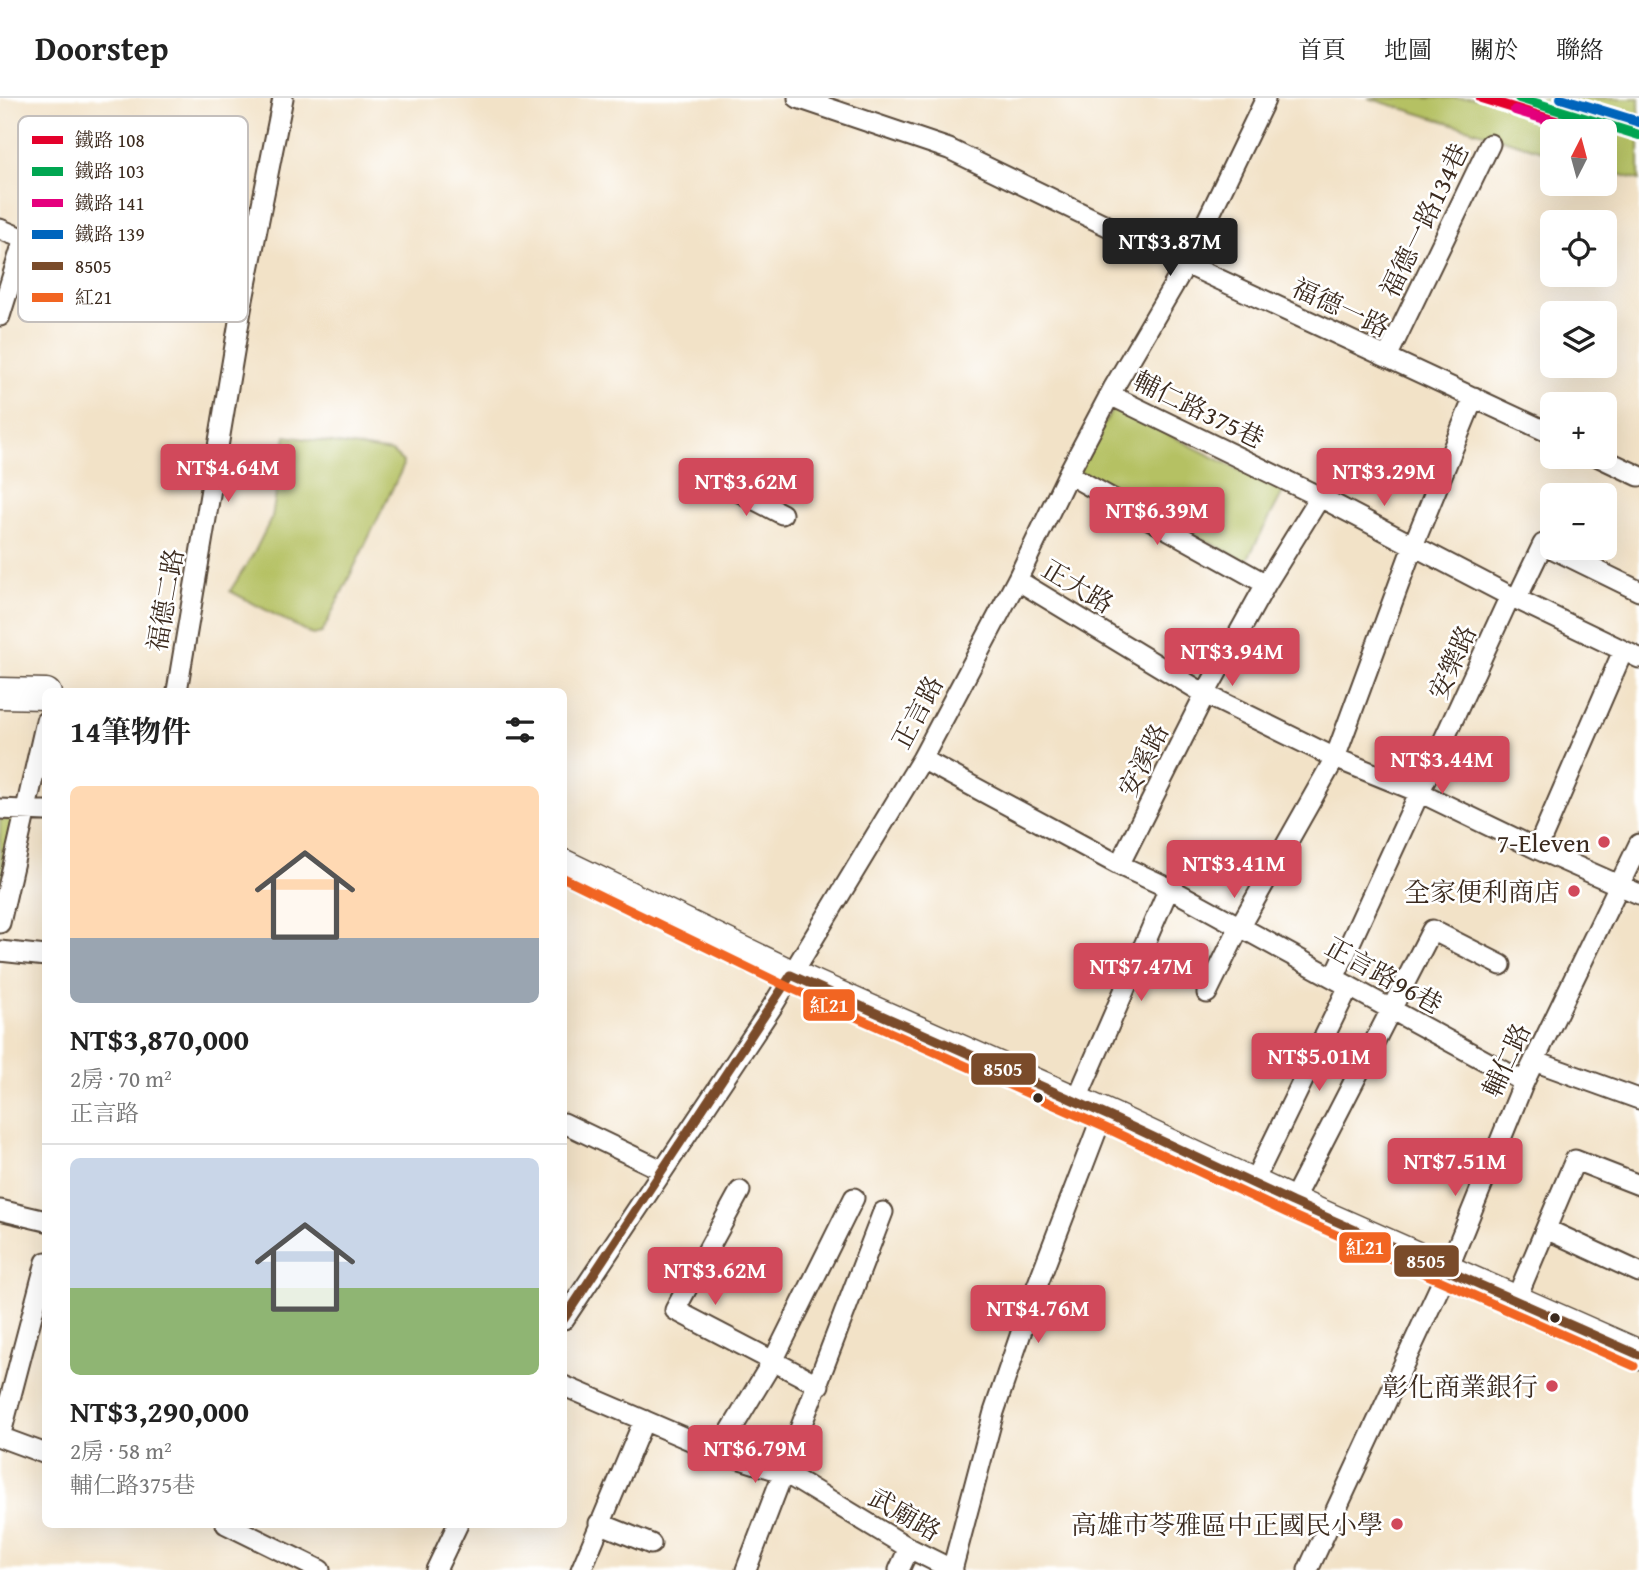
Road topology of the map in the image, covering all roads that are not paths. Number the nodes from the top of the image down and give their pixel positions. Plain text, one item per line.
1 (283, 98) edge
2 (798, 98) edge
3 (1265, 100) edge
4 (1490, 144) dead end
5 (0, 229) edge
6 (18, 236) edge
7 (18, 258) edge
8 (1186, 264) junction
9 (248, 275) edge
10 (0, 316) edge
11 (239, 322) edge
12 (1388, 357) junction
13 (1111, 395) junction
14 (1474, 397) junction
15 (1540, 429) edge
16 (1617, 466) edge
17 (1068, 474) junction
18 (1639, 476) edge
19 (728, 486) dead end
20 (1320, 497) junction
21 (782, 514) dead end
22 (1413, 546) junction
23 (1017, 580) junction
24 (1266, 584) junction
25 (1639, 592) edge
26 (1513, 597) junction
27 (1631, 655) edge
28 (178, 688) edge
29 (0, 693) edge
30 (42, 694) edge
31 (1205, 694) junction
32 (42, 738) edge
33 (1335, 758) junction
34 (922, 759) junction
35 (1421, 793) junction
36 (0, 809) edge
37 (25, 810) junction
38 (42, 811) edge
39 (1639, 844) edge
40 (1537, 849) junction
41 (1119, 865) junction
42 (567, 866) edge
43 (1620, 885) junction
44 (1169, 888) junction
45 (1639, 894) edge
46 (0, 923) edge
47 (1240, 926) junction
48 (0, 951) edge
49 (42, 956) edge
50 (1501, 965) dead end
51 (791, 975) junction
52 (1342, 982) junction
53 (1206, 993) dead end
54 (1391, 1009) junction
55 (1534, 1061) junction
56 (1524, 1082) junction
57 (1639, 1099) edge
58 (1076, 1101) junction
59 (1103, 1114) junction
60 (567, 1124) edge
61 (662, 1170) junction
62 (1253, 1183) junction
63 (1639, 1185) edge
64 (740, 1191) dead end
65 (854, 1198) dead end
66 (1292, 1202) junction
67 (0, 1210) edge
68 (883, 1212) dead end
69 (42, 1220) edge
70 (1546, 1229) junction
71 (1448, 1269) junction
72 (1639, 1272) edge
73 (42, 1277) edge
74 (1516, 1299) junction
75 (567, 1314) edge
76 (1639, 1355) edge
77 (774, 1359) junction
78 (819, 1385) junction
79 (567, 1387) edge
80 (644, 1420) junction
81 (0, 1437) edge
82 (718, 1452) junction
83 (42, 1453) edge
84 (785, 1473) junction
85 (599, 1523) junction
86 (234, 1528) edge
87 (456, 1528) edge
88 (651, 1544) dead end
89 (909, 1548) junction
90 (320, 1570) edge
91 (436, 1570) edge
92 (582, 1570) edge
93 (747, 1570) edge
94 (899, 1570) edge
95 (952, 1570) edge
96 (1308, 1570) edge

1 - 9 street
2 - 8 street, 福德一路
3 - 8 street, 正言路
4 - 12 street, 福德一路134巷
5 - 6 street
7 - 10 street
8 - 12 street, 福德一路
8 - 13 street, 正言路
11 - 28 street, 福德二路
12 - 14 street, 福德一路
13 - 17 street, 正言路
13 - 20 street, 輔仁路375巷
14 - 15 street, 福德一路
14 - 22 street
16 - 18 street
17 - 23 street, 正言路
17 - 24 street
19 - 21 street
20 - 22 street, 輔仁路375巷
20 - 24 street, 安溪路
22 - 26 street, 輔仁路375巷
22 - 33 street
23 - 31 street, 正大路
23 - 34 street, 正言路
24 - 31 street, 安溪路
25 - 26 street, 安樂路
26 - 27 street, 輔仁路375巷
26 - 35 street, 安樂路
27 - 40 street
29 - 30 main road
31 - 33 street, 正大路
31 - 41 street, 安溪路
32 - 37 street
33 - 35 street, 正大路
33 - 47 street
34 - 41 street, 正言路96巷
34 - 51 street, 正言路
35 - 40 street, 正大路
35 - 52 street, 安樂路
36 - 37 street
37 - 38 street
37 - 46 street
39 - 43 street, 輔仁路
40 - 43 street, 正大路
41 - 44 street, 正言路96巷
42 - 51 main road
43 - 45 street, 正大路
43 - 55 street, 輔仁路
44 - 47 street, 正言路96巷
44 - 58 street
47 - 52 street, 正言路96巷
47 - 53 street
48 - 49 street
50 - 54 street
51 - 58 main road
51 - 61 street, 正言路
52 - 54 street, 正言路96巷
52 - 62 street, 安樂路
54 - 56 street, 正言路96巷
54 - 66 street
55 - 56 street, 輔仁路
55 - 57 street
56 - 71 street, 輔仁路
58 - 59 main road
59 - 62 main road
59 - 95 street
60 - 61 street
61 - 75 street, 正言路
62 - 66 main road
63 - 70 street
64 - 77 street
65 - 77 street
66 - 71 main road
67 - 69 street
68 - 78 street
70 - 72 street
70 - 74 street
71 - 74 main road
71 - 96 street, 輔仁路
73 - 81 street
74 - 76 main road
77 - 78 street
77 - 82 street
78 - 84 street
79 - 80 street, 武廟路
80 - 82 street, 武廟路
80 - 85 street
81 - 83 street
82 - 84 street, 武廟路
84 - 89 street, 武廟路
84 - 93 street
85 - 88 street
85 - 92 street
86 - 90 street
87 - 91 street
89 - 94 street
89 - 95 street, 武廟路

